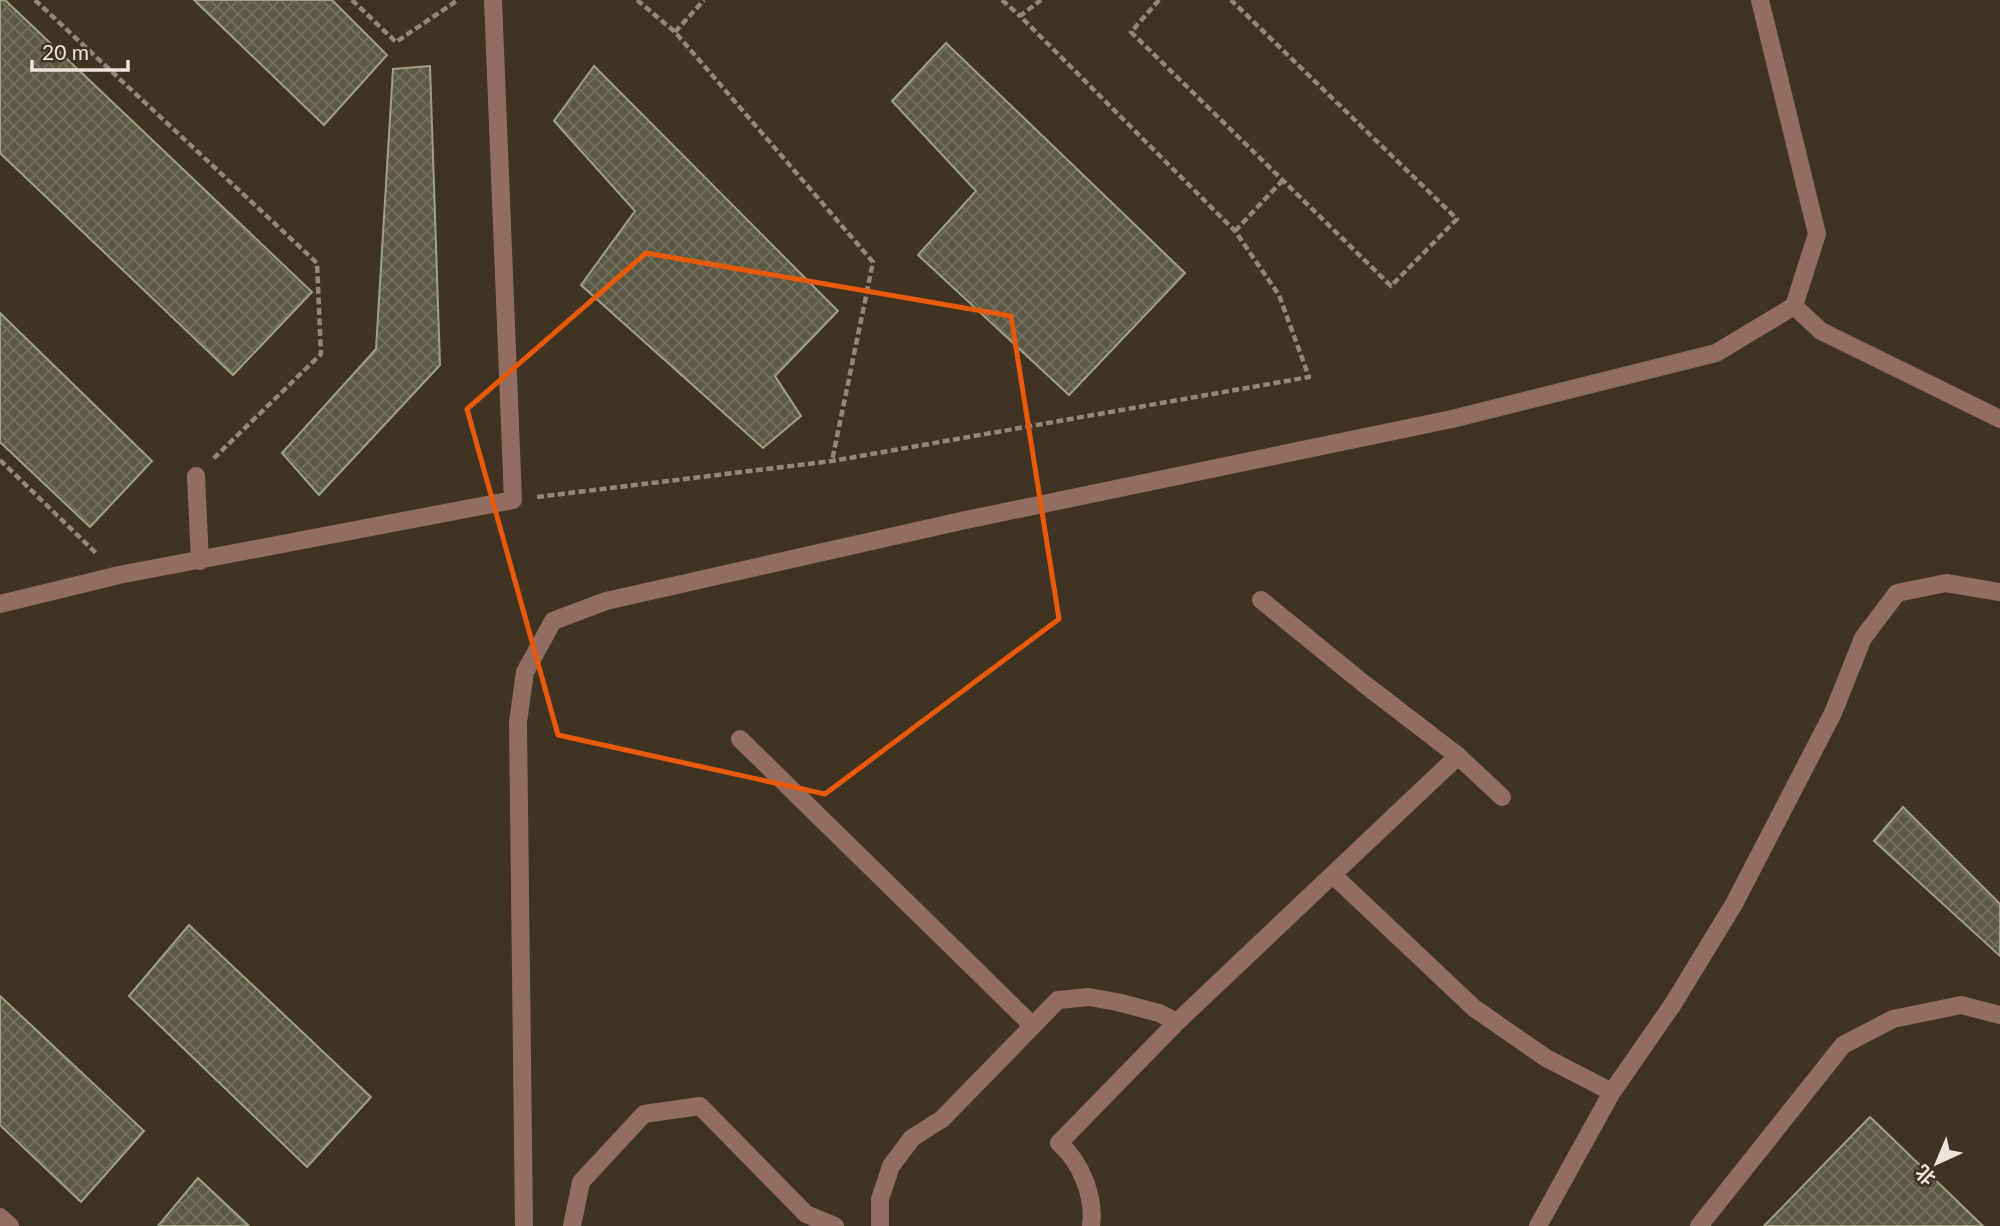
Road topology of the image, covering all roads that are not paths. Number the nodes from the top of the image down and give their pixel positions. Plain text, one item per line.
1 (492, 0) edge
2 (1760, 0) edge
3 (1794, 306) junction
4 (1995, 417) edge
5 (195, 476) road end
6 (200, 561) junction
7 (2000, 592) edge
8 (1261, 600) dead end
9 (0, 604) edge
10 (740, 739) dead end
11 (1458, 756) junction
12 (1502, 797) dead end
13 (1333, 875) junction
14 (2000, 1014) edge
15 (1177, 1022) junction
16 (1033, 1026) junction
17 (1612, 1091) junction
18 (0, 1217) edge
19 (10, 1226) edge
20 (524, 1226) edge
21 (572, 1226) edge
22 (835, 1226) edge
23 (880, 1226) edge
24 (1091, 1226) edge
25 (1538, 1226) edge
26 (1699, 1226) edge

1 - 6 street
2 - 3 street
3 - 4 street
3 - 20 street
5 - 6 street
6 - 9 street
7 - 17 street
8 - 11 street
10 - 16 street
11 - 12 street
11 - 13 street
13 - 15 street
13 - 17 street
14 - 26 street
15 - 16 street
15 - 24 street
16 - 23 street
17 - 25 street
18 - 19 street
21 - 22 street

